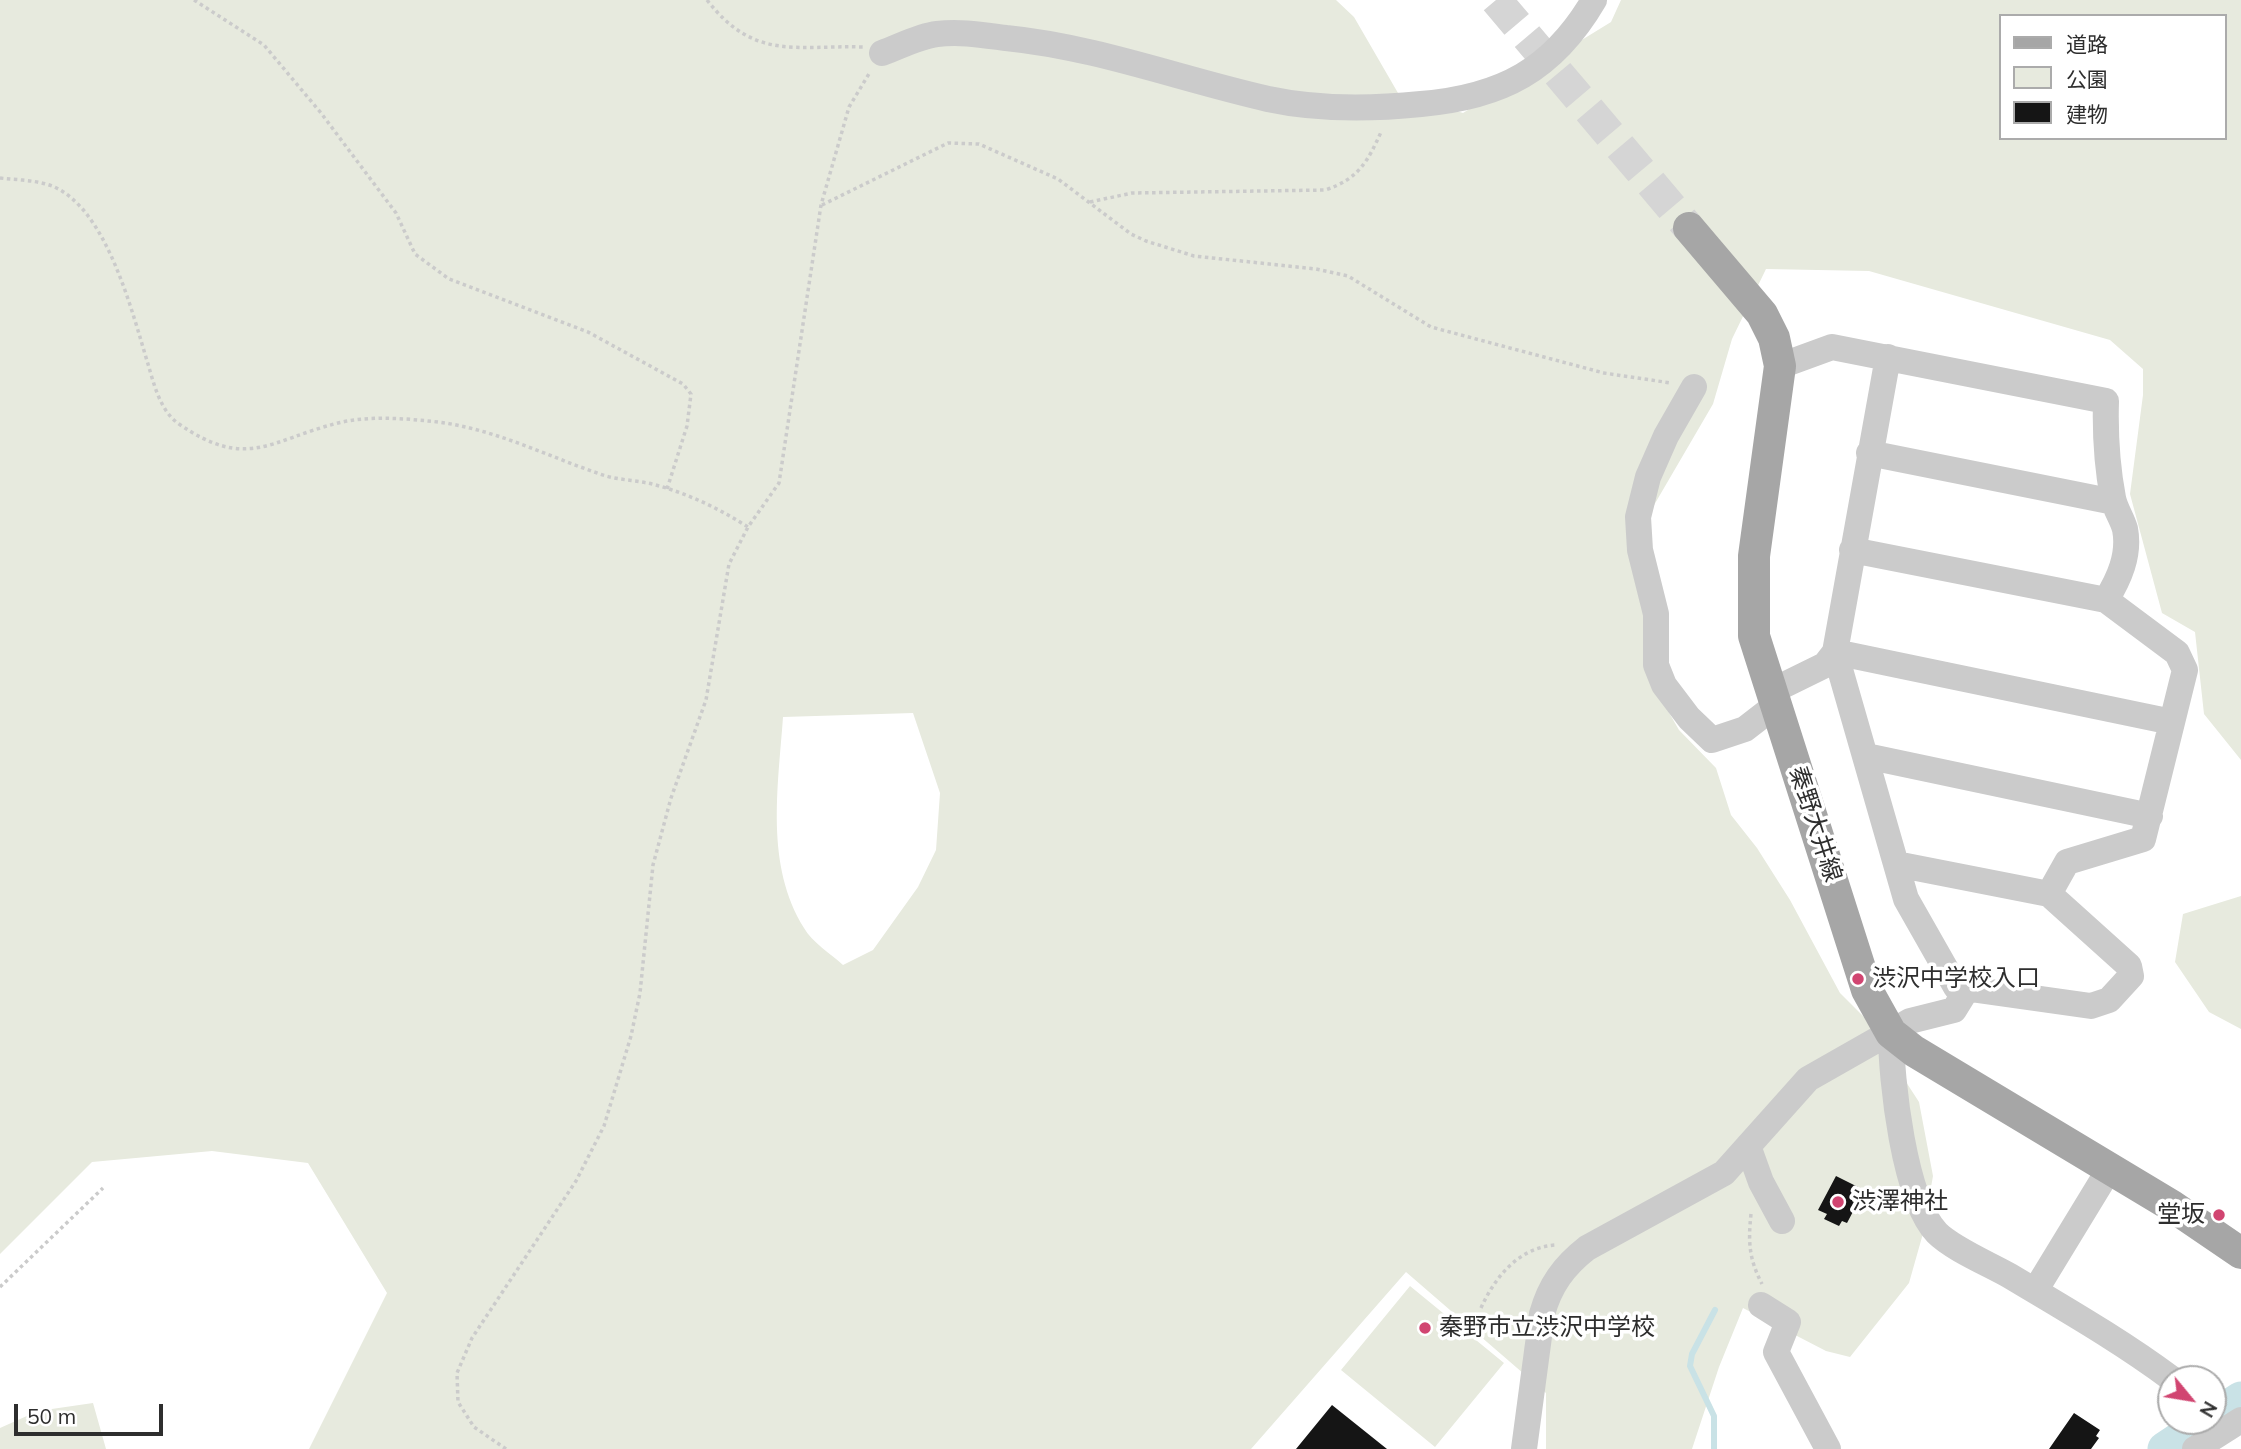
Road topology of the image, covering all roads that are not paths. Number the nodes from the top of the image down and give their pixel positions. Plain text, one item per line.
1 (1594, 0) edge
2 (882, 53) road end
3 (1689, 228) tunnel mouth
4 (1888, 357) junction
5 (1780, 366) junction
6 (1694, 387) road end
7 (1869, 453) junction
8 (2114, 502) junction
9 (1852, 550) junction
10 (2106, 600) junction
11 (1835, 652) junction
12 (1774, 698) junction
13 (2172, 722) junction
14 (1866, 756) junction
15 (2150, 816) junction
16 (1896, 864) junction
17 (2049, 894) junction
18 (1967, 989) junction
19 (1891, 1033) junction
20 (1748, 1146) junction
21 (2110, 1168) junction
22 (1783, 1221) dead end
23 (2241, 1253) edge
24 (2035, 1291) junction
25 (1761, 1305) road end
26 (2157, 1368) edge
27 (2210, 1435) edge
28 (1524, 1449) edge
29 (1828, 1449) edge
30 (2195, 1449) edge

1 - 2 street
3 - 5 main road, 秦野大井線
4 - 5 street
4 - 7 street
4 - 8 street
5 - 12 main road, 秦野大井線
6 - 12 street
7 - 8 street
7 - 9 street
8 - 10 street
9 - 10 street
9 - 11 street
10 - 13 street
11 - 12 street
11 - 13 street
11 - 14 street
12 - 19 main road, 秦野大井線
13 - 15 street
14 - 15 street
14 - 16 street
15 - 17 street
16 - 17 street
16 - 18 street
17 - 18 street
18 - 19 street
19 - 20 street
19 - 21 main road, 秦野大井線
19 - 24 street
20 - 22 street
20 - 28 street
21 - 23 main road, 秦野大井線
21 - 24 street
24 - 26 street
25 - 29 street
27 - 30 street

